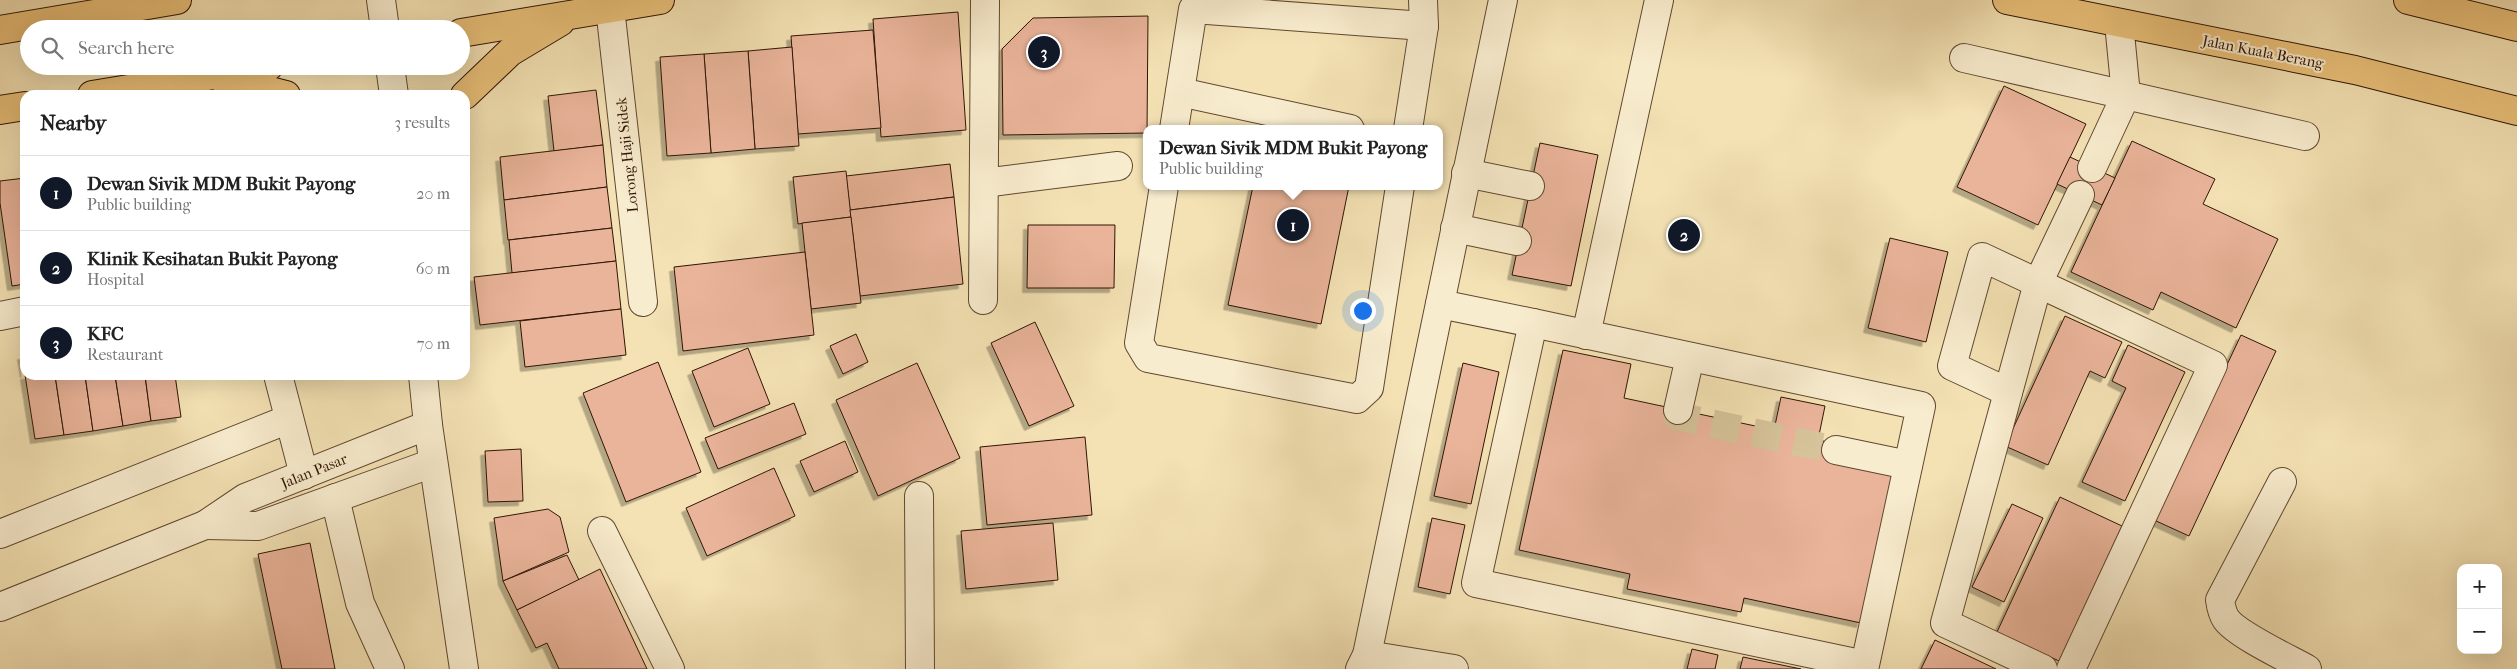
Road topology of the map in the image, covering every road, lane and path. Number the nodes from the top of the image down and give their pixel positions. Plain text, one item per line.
1 (177, 0) edge
2 (381, 0) edge
3 (660, 0) edge
4 (985, 0) edge
5 (1502, 0) edge
6 (1659, 0) edge
7 (2007, 0) edge
8 (2408, 0) edge
9 (610, 8) junction
10 (1424, 13) edge
11 (572, 14) junction
12 (59, 20) edge
13 (384, 20) edge
14 (2119, 23) junction
15 (20, 27) edge
16 (2517, 28) edge
17 (0, 30) edge
18 (470, 31) edge
19 (1964, 58) dead end
20 (215, 75) edge
21 (391, 75) edge
22 (209, 76) junction
23 (123, 90) edge
24 (266, 90) edge
25 (393, 90) edge
26 (470, 90) edge
27 (1180, 92) junction
28 (2126, 95) junction
29 (20, 107) edge
30 (0, 110) edge
31 (2517, 111) edge
32 (1175, 125) edge
33 (1332, 125) edge
34 (1409, 125) edge
35 (2306, 136) dead end
36 (1118, 166) dead end
37 (2092, 168) dead end
38 (1466, 173) junction
39 (984, 183) junction
40 (1530, 186) dead end
41 (1163, 190) edge
42 (1399, 190) edge
43 (2080, 195) dead end
44 (1455, 228) junction
45 (1517, 241) dead end
46 (2038, 283) junction
47 (983, 300) dead end
48 (643, 302) dead end
49 (1440, 304) junction
50 (20, 312) edge
51 (0, 316) edge
52 (1533, 323) junction
53 (1586, 335) junction
54 (1690, 357) junction
55 (279, 380) edge
56 (424, 380) edge
57 (2008, 392) junction
58 (1678, 410) dead end
59 (289, 419) junction
60 (428, 425) junction
61 (1836, 450) tunnel mouth
62 (433, 463) junction
63 (1908, 465) junction
64 (304, 475) junction
65 (2282, 482) dead end
66 (919, 496) dead end
67 (336, 498) junction
68 (206, 525) junction
69 (602, 530) dead end
70 (0, 534) edge
71 (0, 607) edge
72 (1363, 662) edge
73 (390, 669) edge
74 (464, 669) edge
75 (670, 669) edge
76 (920, 669) edge
77 (1454, 669) edge
78 (2043, 669) edge
79 (2071, 669) edge
80 (2307, 669) edge

1 - 12 highway
2 - 13 street
3 - 9 highway
4 - 39 street
5 - 38 street
6 - 53 street
7 - 14 highway, Jalan Kuala Berang
8 - 16 highway
9 - 11 highway
9 - 48 street, Lorong Haji Sidek
10 - 27 street
10 - 34 street
11 - 18 highway
11 - 26 highway
14 - 28 street
14 - 31 highway, Jalan Kuala Berang
15 - 17 highway
19 - 28 street
20 - 22 highway
21 - 25 street
22 - 23 highway
22 - 24 highway
27 - 32 street
27 - 33 street
28 - 35 street
28 - 37 street
29 - 30 highway
36 - 39 street
38 - 40 street
38 - 44 street
39 - 47 street
41 - 42 street
43 - 46 street
44 - 45 street
44 - 49 street
46 - 57 street
46 - 57 street
46 - 79 street
49 - 52 street
49 - 72 street
50 - 51 street
52 - 53 street
52 - 63 street
53 - 54 street
54 - 58 street
54 - 63 street
55 - 59 street
56 - 60 street
57 - 78 street
59 - 64 street
59 - 70 street
60 - 62 street
60 - 64 street, Jalan Pasar
61 - 63 street
62 - 67 street, Jalan Pasar
62 - 74 street
64 - 68 street, Jalan Pasar
65 - 80 street
66 - 76 street
67 - 68 street, Jalan Pasar
67 - 73 street
68 - 71 street, Jalan Pasar
69 - 75 street
72 - 77 street

